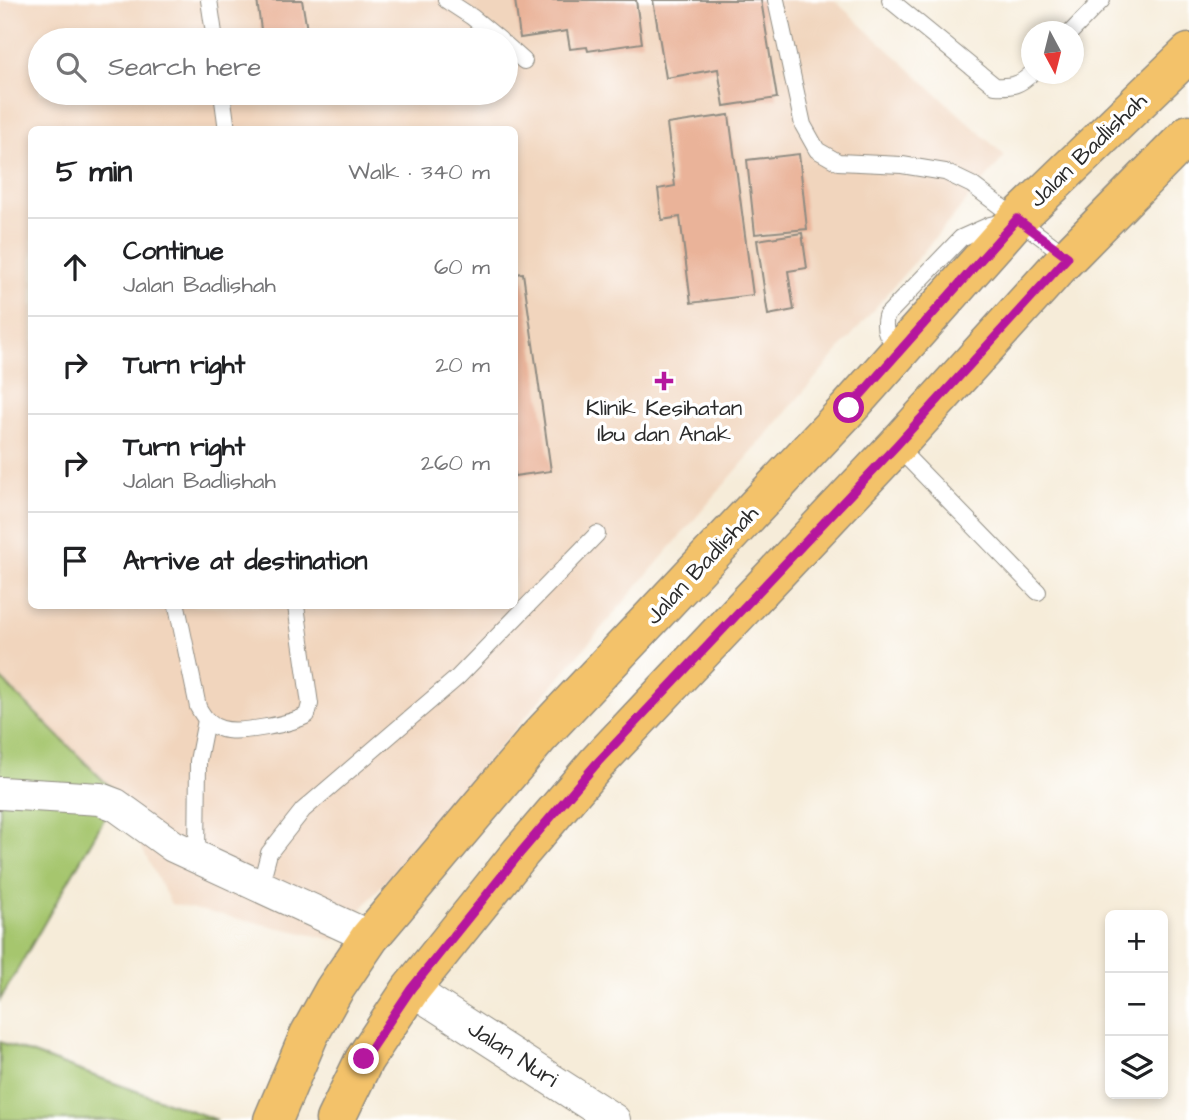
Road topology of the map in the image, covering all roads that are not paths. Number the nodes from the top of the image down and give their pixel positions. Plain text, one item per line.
1 (209, 0) edge
2 (446, 0) edge
3 (776, 0) edge
4 (890, 0) edge
5 (1102, 0) edge
6 (1082, 21) edge
7 (213, 28) edge
8 (485, 28) edge
9 (1189, 53) edge
10 (518, 56) edge
11 (524, 61) dead end
12 (1021, 83) edge
13 (224, 105) edge
14 (227, 126) edge
15 (1189, 134) edge
16 (1017, 219) junction
17 (1068, 257) junction
18 (896, 446) junction
19 (597, 534) dead end
20 (1038, 592) dead end
21 (178, 609) edge
22 (296, 609) edge
23 (206, 720) junction
24 (0, 793) edge
25 (197, 856) junction
26 (260, 887) junction
27 (370, 937) junction
28 (411, 989) junction
29 (273, 1120) edge
30 (335, 1120) edge
31 (614, 1120) edge

1 - 7 lane
2 - 8 lane
3 - 16 lane
4 - 12 lane
5 - 6 lane
9 - 16 main road, Jalan Badlishah
10 - 11 lane
13 - 14 lane
15 - 17 main road
16 - 17 lane
16 - 27 main road, Jalan Badlishah
17 - 18 main road
18 - 20 lane
18 - 28 main road
19 - 26 lane
21 - 23 lane
22 - 23 lane
23 - 25 lane
24 - 25 street
25 - 26 street
26 - 27 street
27 - 29 main road, Jalan Badlishah
28 - 30 main road
28 - 31 street, Jalan Nuri

